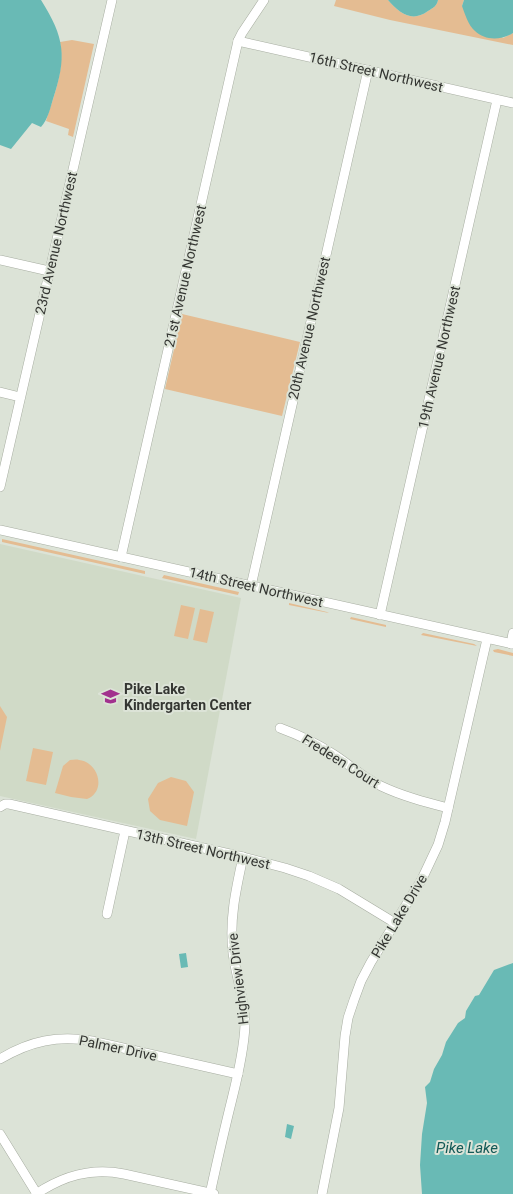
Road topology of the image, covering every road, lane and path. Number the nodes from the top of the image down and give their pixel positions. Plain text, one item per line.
1 (112, 0) edge
2 (264, 0) edge
3 (238, 41) junction
4 (368, 70) junction
5 (497, 100) junction
6 (513, 103) edge
7 (0, 260) edge
8 (49, 271) junction
9 (0, 392) edge
10 (20, 397) junction
11 (0, 487) edge
12 (0, 530) edge
13 (121, 557) junction
14 (251, 586) junction
15 (380, 615) junction
16 (513, 633) edge
17 (487, 639) junction
18 (512, 644) edge
19 (280, 728) dead end
20 (0, 806) edge
21 (448, 808) junction
22 (125, 831) junction
23 (243, 857) junction
24 (107, 914) dead end
25 (395, 923) junction
26 (0, 1059) edge
27 (238, 1074) junction
28 (0, 1134) edge
29 (36, 1194) edge
30 (211, 1194) edge
31 (322, 1194) edge

1 - 8 street, 23rd Avenue Northwest
2 - 3 street, 21st Avenue Northwest
3 - 4 street, 16th Street Northwest
3 - 13 street, 21st Avenue Northwest
4 - 5 street, 16th Street Northwest
4 - 14 street, 20th Avenue Northwest
5 - 6 street, 16th Street Northwest
5 - 15 street, 19th Avenue Northwest
7 - 8 street
8 - 10 street, 23rd Avenue Northwest
9 - 10 street
10 - 11 street, 23rd Avenue Northwest
12 - 13 street, 14th Street Northwest
13 - 14 street, 14th Street Northwest
14 - 15 street, 14th Street Northwest
15 - 17 street, 14th Street Northwest
16 - 18 street
17 - 18 street, 14th Street Northwest
17 - 21 street, Pike Lake Drive
19 - 21 street, Fredeen Court
20 - 22 street, 13th Street Northwest
21 - 25 street, Pike Lake Drive
22 - 23 street, 13th Street Northwest
22 - 24 street
23 - 25 street, 13th Street Northwest
23 - 27 street, Highview Drive
25 - 31 street, Pike Lake Drive
26 - 27 street, Palmer Drive
27 - 30 street, Highview Drive
28 - 29 street
29 - 30 street

